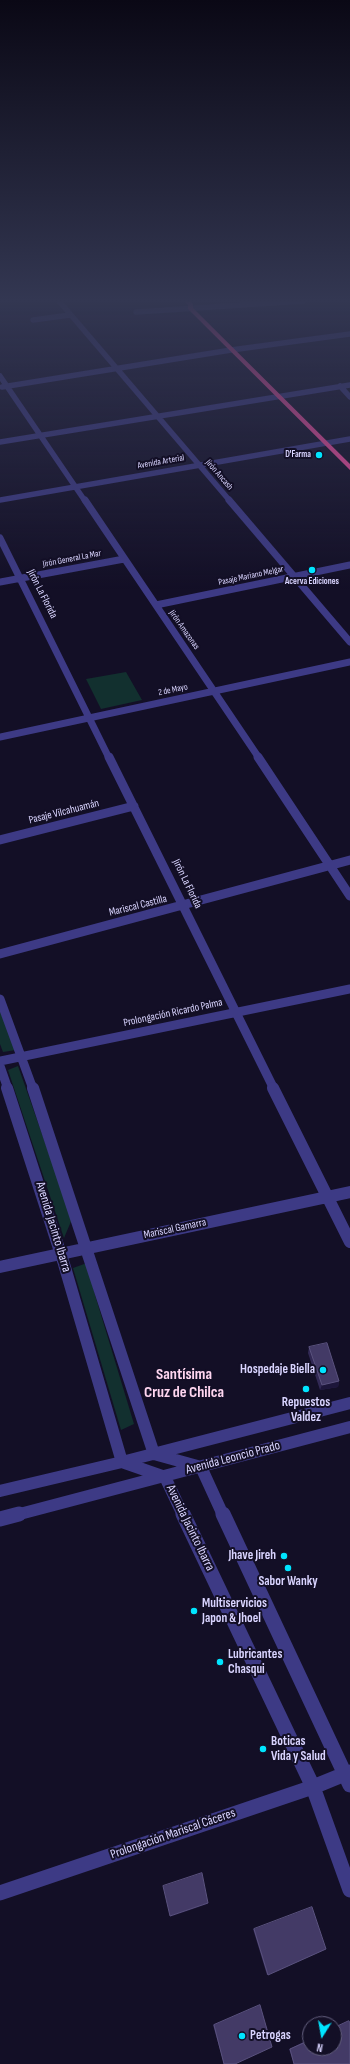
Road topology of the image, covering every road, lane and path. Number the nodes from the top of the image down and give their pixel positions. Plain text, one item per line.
1 (11, 397) edge
2 (141, 397) edge
3 (238, 397) edge
4 (278, 397) edge
5 (280, 397) edge
6 (153, 412) junction
7 (158, 417) junction
8 (38, 433) junction
9 (0, 436) edge
10 (350, 439) edge
11 (0, 442) edge
12 (326, 444) junction
13 (198, 465) junction
14 (350, 468) edge
15 (75, 487) junction
16 (0, 500) edge
17 (0, 538) edge
18 (124, 559) junction
19 (350, 565) edge
20 (294, 576) junction
21 (21, 578) junction
22 (0, 582) edge
23 (156, 605) junction
24 (350, 642) edge
25 (350, 662) edge
26 (215, 691) junction
27 (91, 718) junction
28 (0, 737) edge
29 (134, 806) junction
30 (0, 840) edge
31 (350, 860) edge
32 (331, 865) junction
33 (350, 896) edge
34 (184, 906) junction
35 (0, 954) edge
36 (350, 989) edge
37 (0, 999) edge
38 (237, 1012) junction
39 (22, 1057) junction
40 (0, 1062) edge
41 (0, 1066) edge
42 (350, 1192) edge
43 (328, 1197) junction
44 (350, 1242) edge
45 (88, 1248) junction
46 (61, 1254) junction
47 (0, 1267) edge
48 (350, 1402) edge
49 (350, 1427) edge
50 (154, 1454) junction
51 (122, 1462) junction
52 (201, 1467) junction
53 (165, 1476) junction
54 (0, 1491) edge
55 (0, 1519) edge
56 (348, 1777) edge
57 (314, 1787) junction
58 (350, 1890) edge
59 (0, 1893) edge

1 - 8 street, Jirón Amazonas
2 - 6 street, Jirón Ancash
3 - 6 street
4 - 7 street
5 - 12 highway
6 - 7 street, Jirón Ancash
6 - 8 street
7 - 8 street
7 - 13 street, Jirón Ancash
8 - 9 street
8 - 11 street
8 - 15 street, Jirón Amazonas
10 - 12 street, Avenida Arterial
12 - 13 street, Avenida Arterial
12 - 14 highway
13 - 15 street, Avenida Arterial
13 - 20 street, Jirón Ancash
15 - 16 street, Avenida Arterial
15 - 18 street, Jirón Amazonas
17 - 21 street, Jirón La Florida
18 - 21 street, Jirón General La Mar
18 - 23 street, Jirón Amazonas
19 - 20 street, Pasaje Mariano Melgar
20 - 23 street, Pasaje Mariano Melgar
20 - 24 street, Jirón Ancash
21 - 22 street, Jirón General La Mar
21 - 27 street, Jirón La Florida
23 - 26 street, Jirón Amazonas
25 - 26 street, 2 de Mayo
26 - 27 street, 2 de Mayo
26 - 32 street, Jirón Amazonas
27 - 28 street, 2 de Mayo
27 - 29 street, Jirón La Florida
29 - 30 street, Pasaje Vilcahuamán
29 - 34 street, Jirón La Florida
31 - 32 street, Mariscal Castilla
32 - 33 street, Jirón Amazonas
32 - 34 street, Mariscal Castilla
34 - 35 street, Mariscal Castilla
34 - 38 street, Jirón La Florida
36 - 38 street, Prolongación Ricardo Palma
37 - 39 street
38 - 39 street, Prolongación Ricardo Palma
38 - 43 street, Jirón La Florida
39 - 40 street, Prolongación Ricardo Palma
39 - 45 street
41 - 46 street, Avenida Jacinto Ibarra
42 - 43 street, Mariscal Gamarra
43 - 44 street, Jirón La Florida
43 - 45 street, Mariscal Gamarra
45 - 46 street, Mariscal Gamarra
45 - 50 street
46 - 47 street, Mariscal Gamarra
46 - 51 street, Avenida Jacinto Ibarra
48 - 50 street, Avenida Leoncio Prado
49 - 52 street, Avenida Leoncio Prado
50 - 51 street, Avenida Leoncio Prado
50 - 52 street
51 - 53 street, Avenida Jacinto Ibarra
51 - 54 street, Avenida Leoncio Prado
52 - 53 street, Avenida Leoncio Prado
52 - 56 street
53 - 55 street, Avenida Leoncio Prado
53 - 57 street, Avenida Jacinto Ibarra
56 - 57 street, Prolongación Mariscal Cáceres
57 - 58 street, Avenida Jacinto Ibarra
57 - 59 street, Prolongación Mariscal Cáceres

